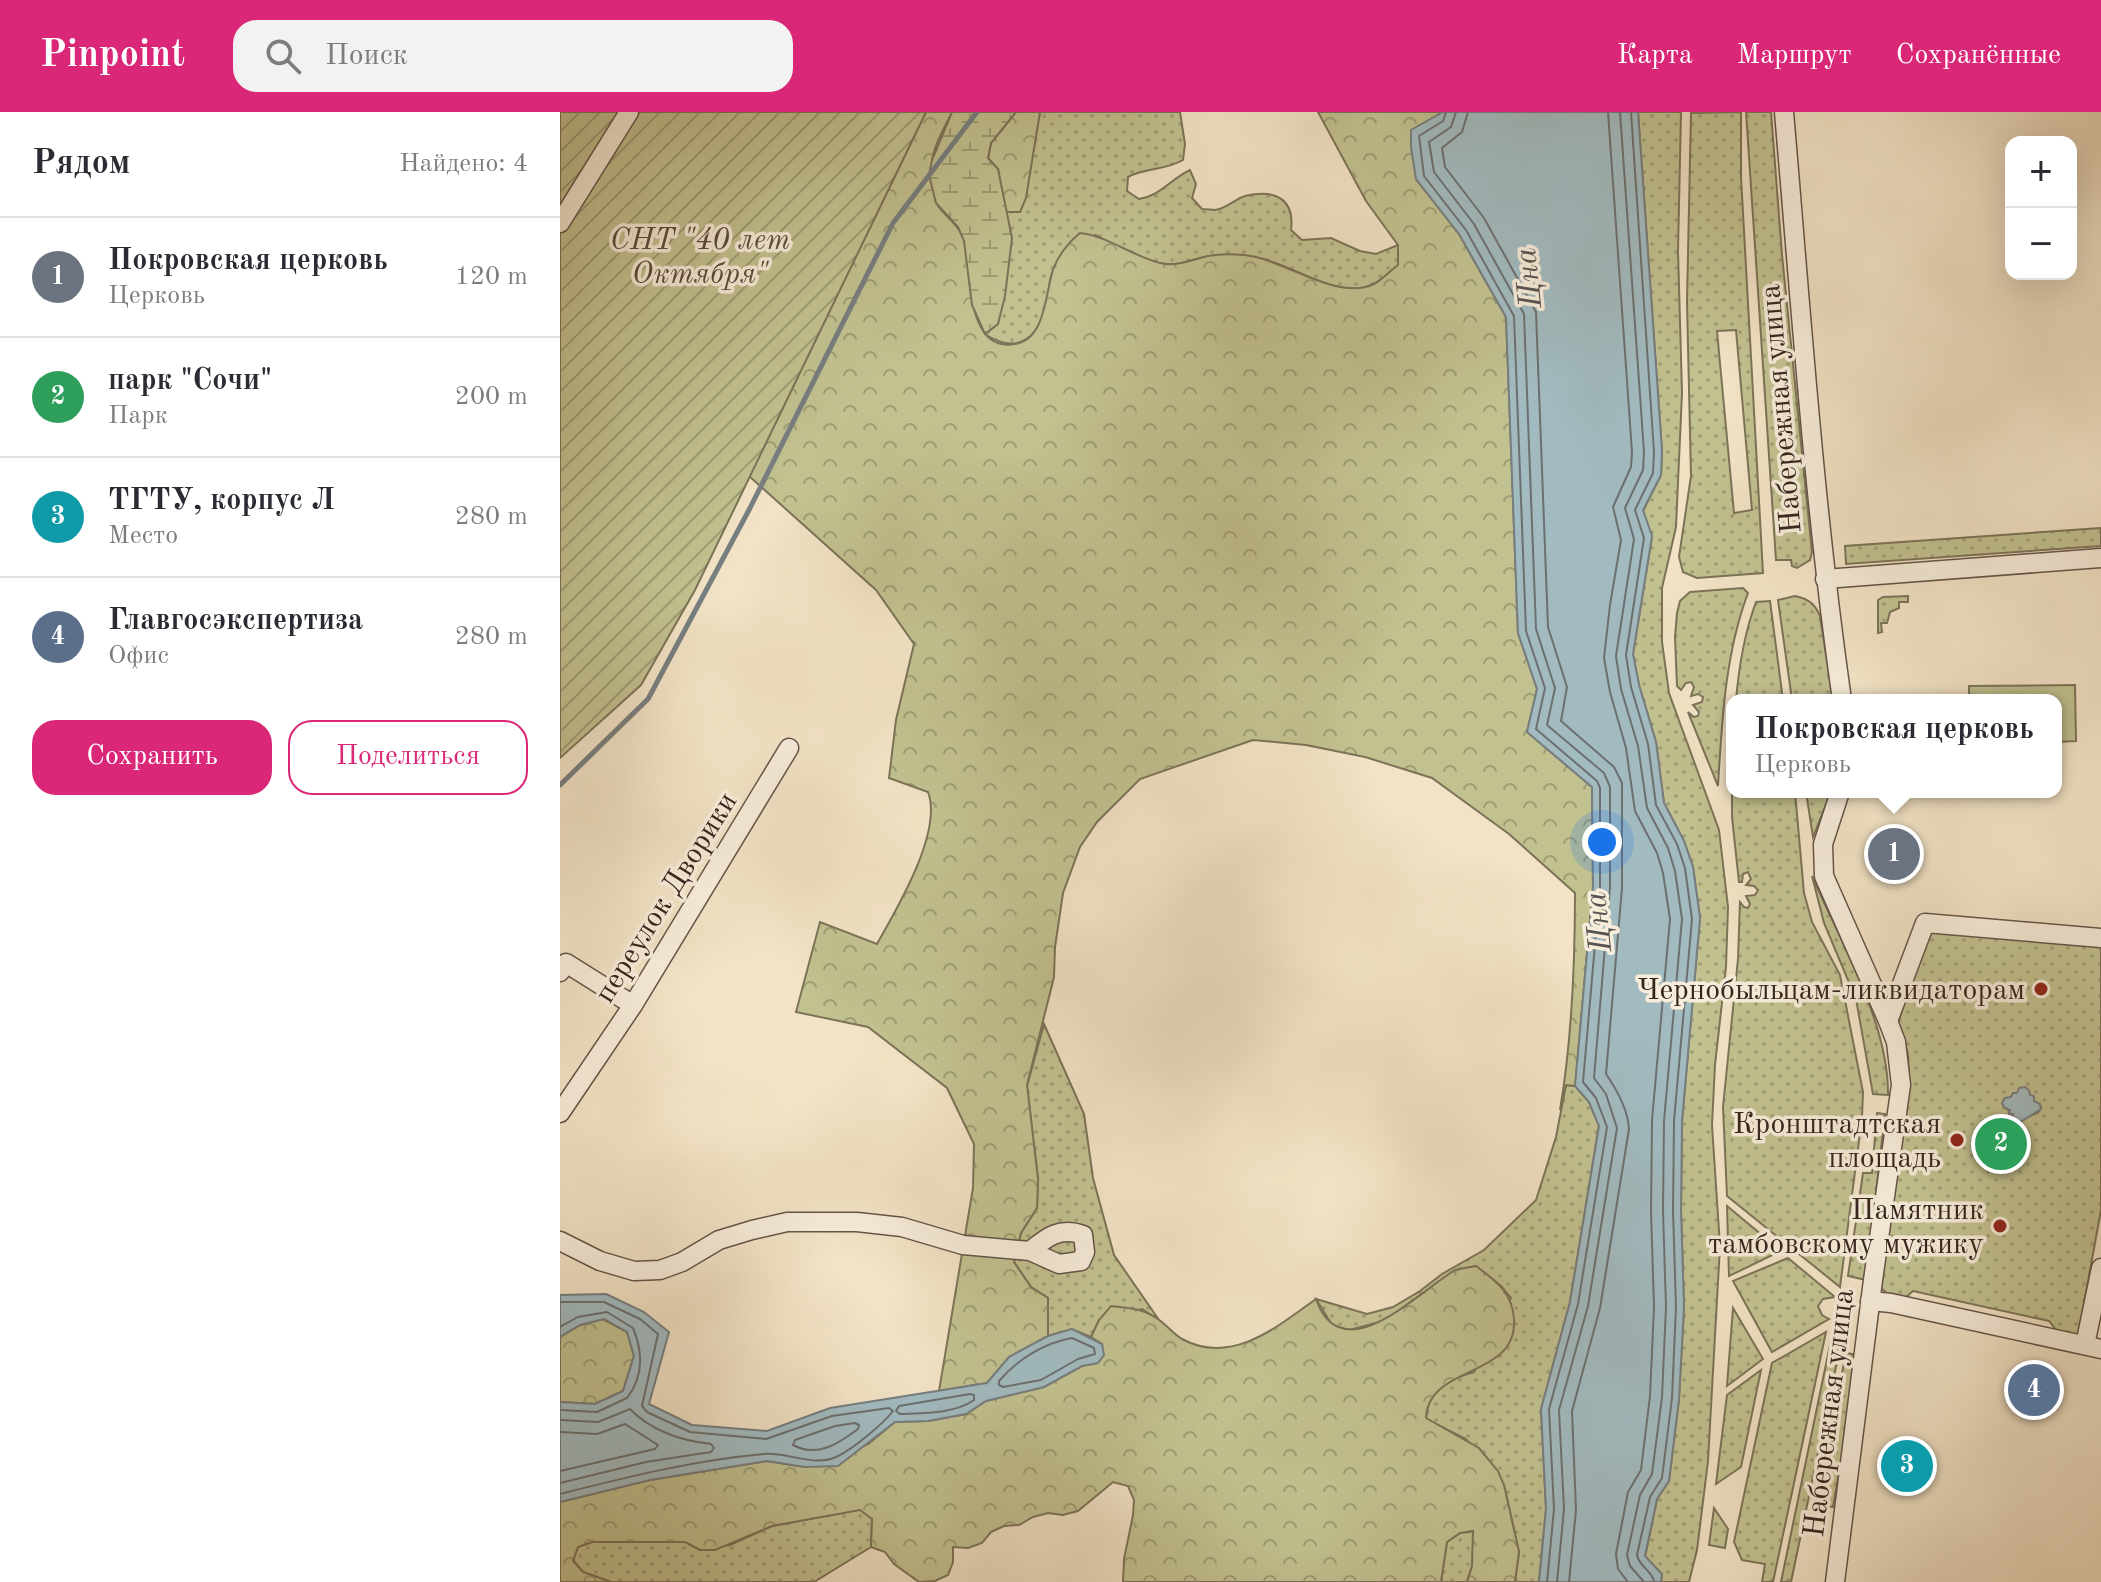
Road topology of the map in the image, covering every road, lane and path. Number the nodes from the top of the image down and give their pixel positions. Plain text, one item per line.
1 (629, 112) edge
2 (1784, 112) edge
3 (560, 223) edge
4 (2101, 558) edge
5 (1825, 579) junction
6 (1841, 694) edge
7 (789, 748) dead end
8 (1838, 798) edge
9 (2101, 938) edge
10 (560, 972) edge
11 (633, 1005) junction
12 (1888, 1021) junction
13 (560, 1113) edge
14 (560, 1241) edge
15 (1030, 1251) dead end
16 (2101, 1268) edge
17 (1870, 1301) junction
18 (2093, 1347) edge
19 (1835, 1582) edge

1 - 3 street
2 - 5 street, Набережная улица
4 - 5 street
5 - 6 street, Набережная улица
7 - 11 street, переулок Дворики
8 - 12 street, Набережная улица
9 - 12 street
10 - 11 street
11 - 13 street, переулок Дворики
12 - 17 street, Набережная улица
14 - 15 street
16 - 18 street
17 - 18 street
17 - 19 street, Набережная улица

